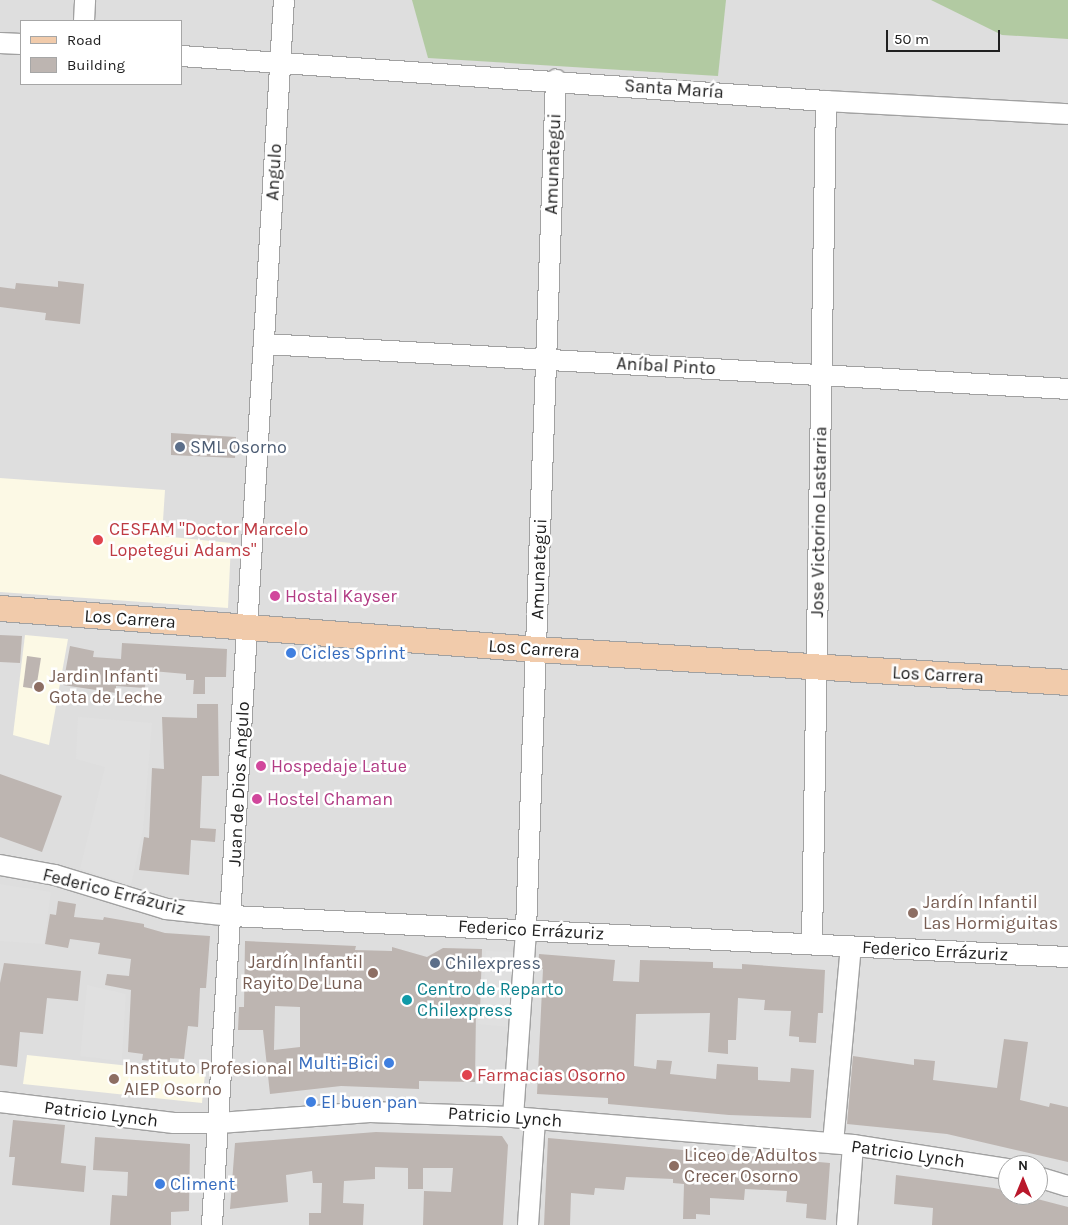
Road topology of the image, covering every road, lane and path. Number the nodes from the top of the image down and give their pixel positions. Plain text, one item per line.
1 (85, 0) edge
2 (284, 0) edge
3 (84, 20) edge
4 (0, 43) edge
5 (20, 44) edge
6 (182, 56) edge
7 (280, 64) junction
8 (556, 80) junction
9 (826, 101) junction
10 (1068, 114) edge
11 (264, 344) junction
12 (546, 360) junction
13 (821, 375) junction
14 (1068, 389) edge
15 (0, 608) edge
16 (248, 628) junction
17 (536, 650) junction
18 (816, 667) junction
19 (1068, 682) edge
20 (0, 865) edge
21 (232, 916) junction
22 (526, 930) junction
23 (812, 943) junction
24 (851, 948) junction
25 (1068, 957) edge
26 (0, 1102) edge
27 (513, 1117) junction
28 (535, 1119) junction
29 (219, 1123) junction
30 (843, 1144) junction
31 (998, 1167) edge
32 (1048, 1180) edge
33 (1068, 1186) edge
34 (212, 1225) edge
35 (528, 1225) edge
36 (847, 1225) edge

1 - 3 street
2 - 7 street, Angulo
4 - 5 street
6 - 7 street, Santa María
7 - 8 street, Santa María
7 - 11 street, Angulo
8 - 9 street, Santa María
8 - 12 street, Amunategui
9 - 10 street, Santa María
9 - 13 street, Jose Victorino Lastarria
11 - 12 street, Aníbal Pinto
11 - 16 street, Juan de Dios Angulo
12 - 13 street, Aníbal Pinto
12 - 17 street, Amunategui
13 - 14 street, Aníbal Pinto
13 - 18 street, Jose Victorino Lastarria
15 - 16 main road, Los Carrera
16 - 17 main road, Los Carrera
16 - 21 street, Juan de Dios Angulo
17 - 18 main road, Los Carrera
17 - 22 street, Amunategui
18 - 19 main road, Los Carrera
18 - 23 street, Jose Victorino Lastarria
20 - 21 street, Federico Errázuriz
21 - 22 street, Federico Errázuriz
21 - 29 street, Juan de Dios Angulo
22 - 23 street, Federico Errázuriz
22 - 27 street, Amunategui
23 - 24 street, Federico Errázuriz
24 - 25 street, Federico Errázuriz
24 - 30 street
26 - 29 street, Patricio Lynch
27 - 28 street, Patricio Lynch
27 - 29 street, Patricio Lynch
28 - 30 street, Patricio Lynch
28 - 35 street
29 - 34 street, Juan de Dios Angulo
30 - 31 street, Patricio Lynch
30 - 36 street
32 - 33 street

